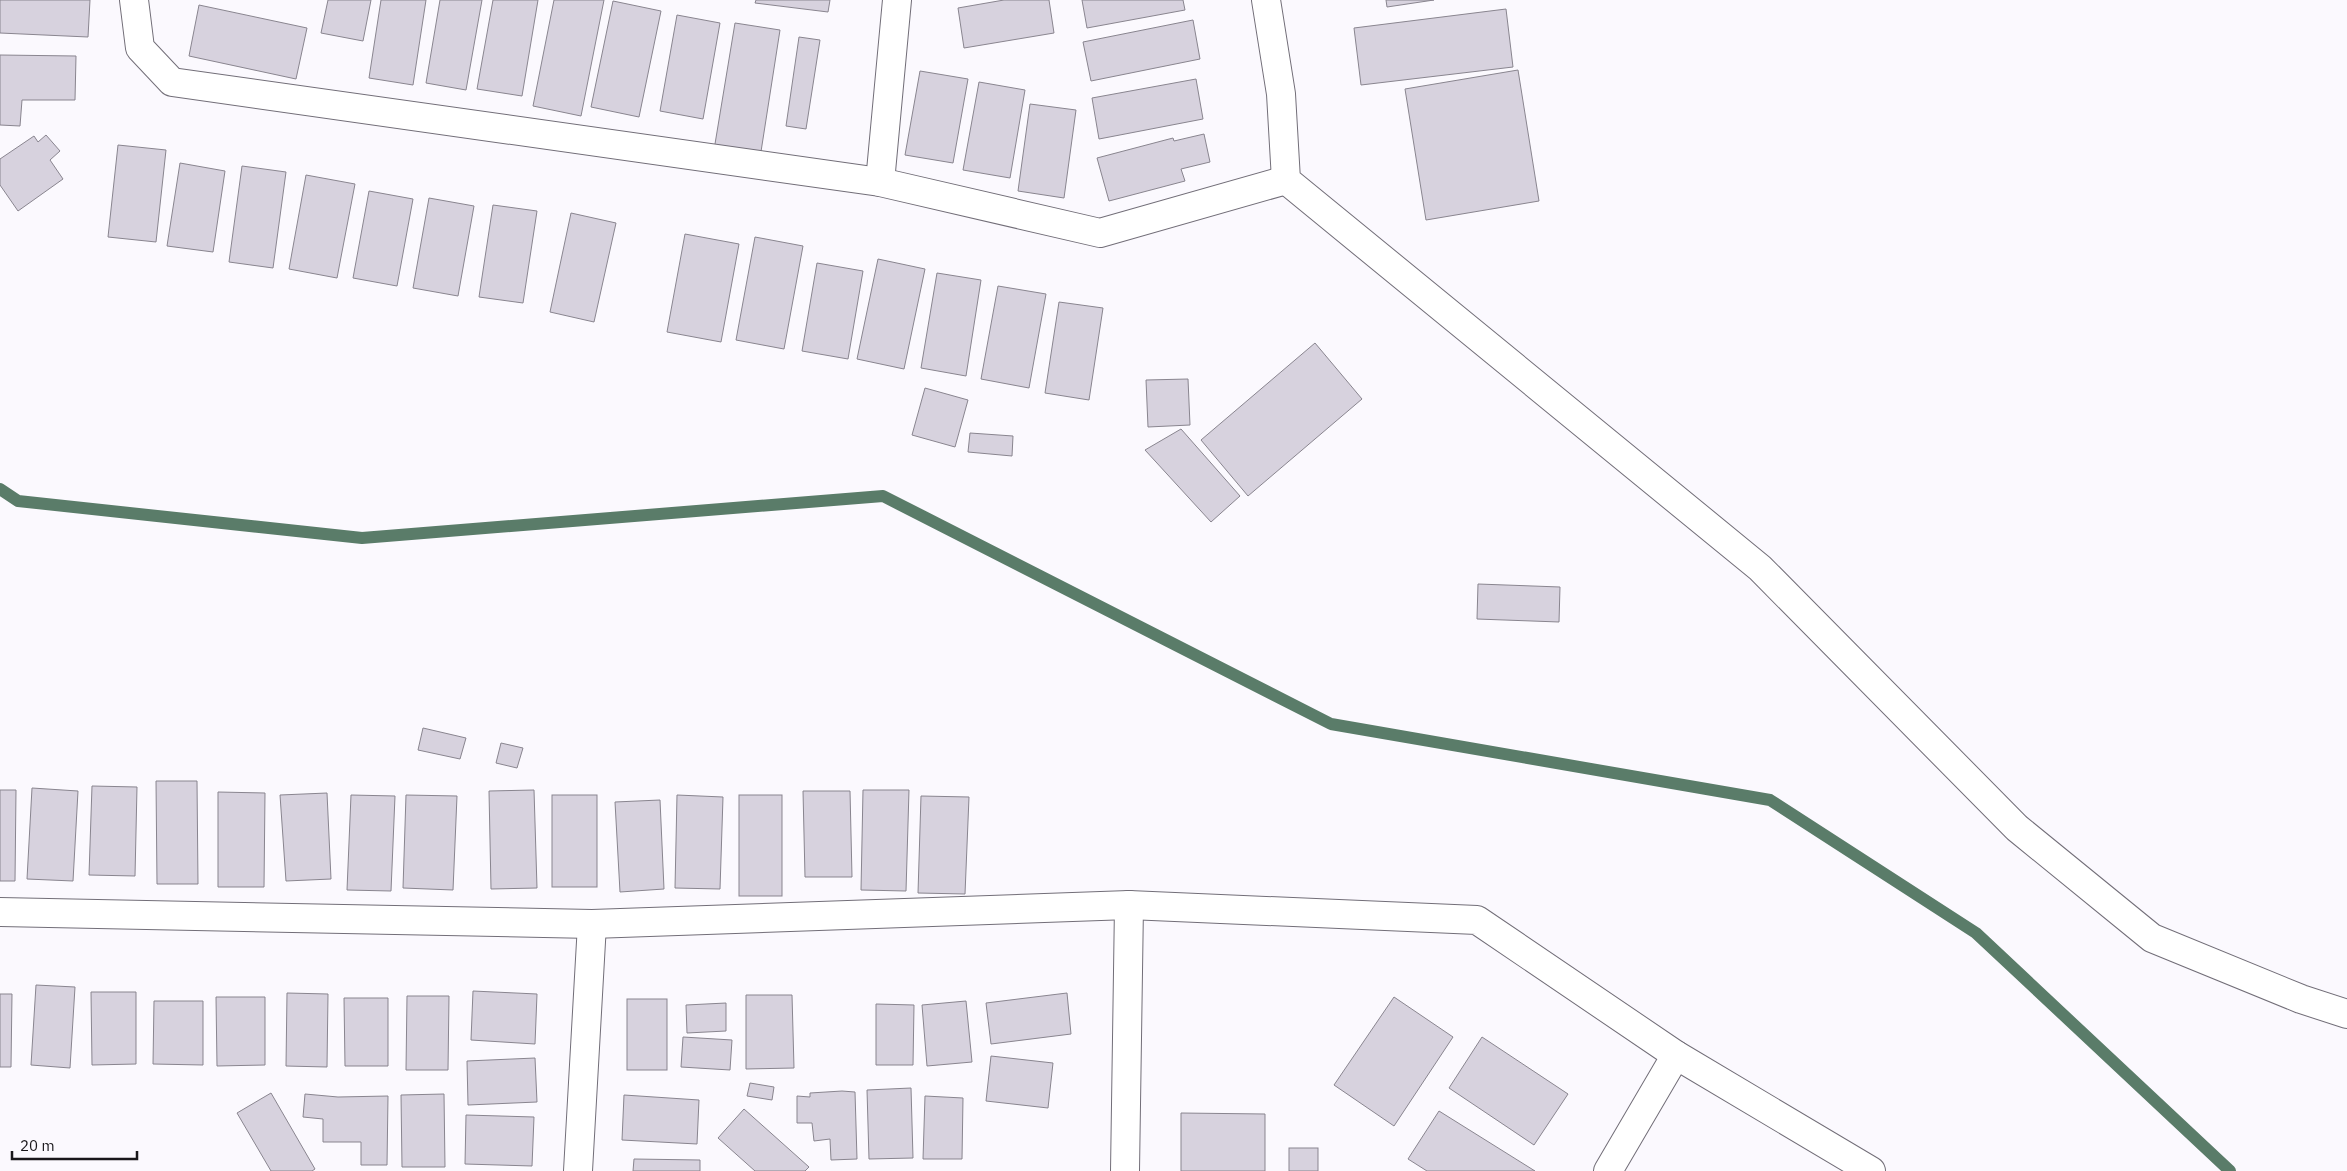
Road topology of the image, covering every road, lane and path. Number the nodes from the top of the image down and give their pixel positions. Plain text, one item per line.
1 (134, 0) edge
2 (897, 0) edge
3 (1266, 0) edge
4 (1286, 180) junction
5 (880, 182) junction
6 (1129, 905) junction
7 (0, 912) edge
8 (592, 924) junction
9 (2347, 1014) edge
10 (1676, 1055) junction
11 (578, 1171) edge
12 (1125, 1171) edge
13 (1608, 1171) edge
14 (1871, 1171) edge

1 - 5 street
2 - 5 street
3 - 4 street
4 - 5 street
4 - 9 street
6 - 8 street
6 - 10 street
6 - 12 street
7 - 8 street
8 - 11 street
10 - 13 street
10 - 14 street

